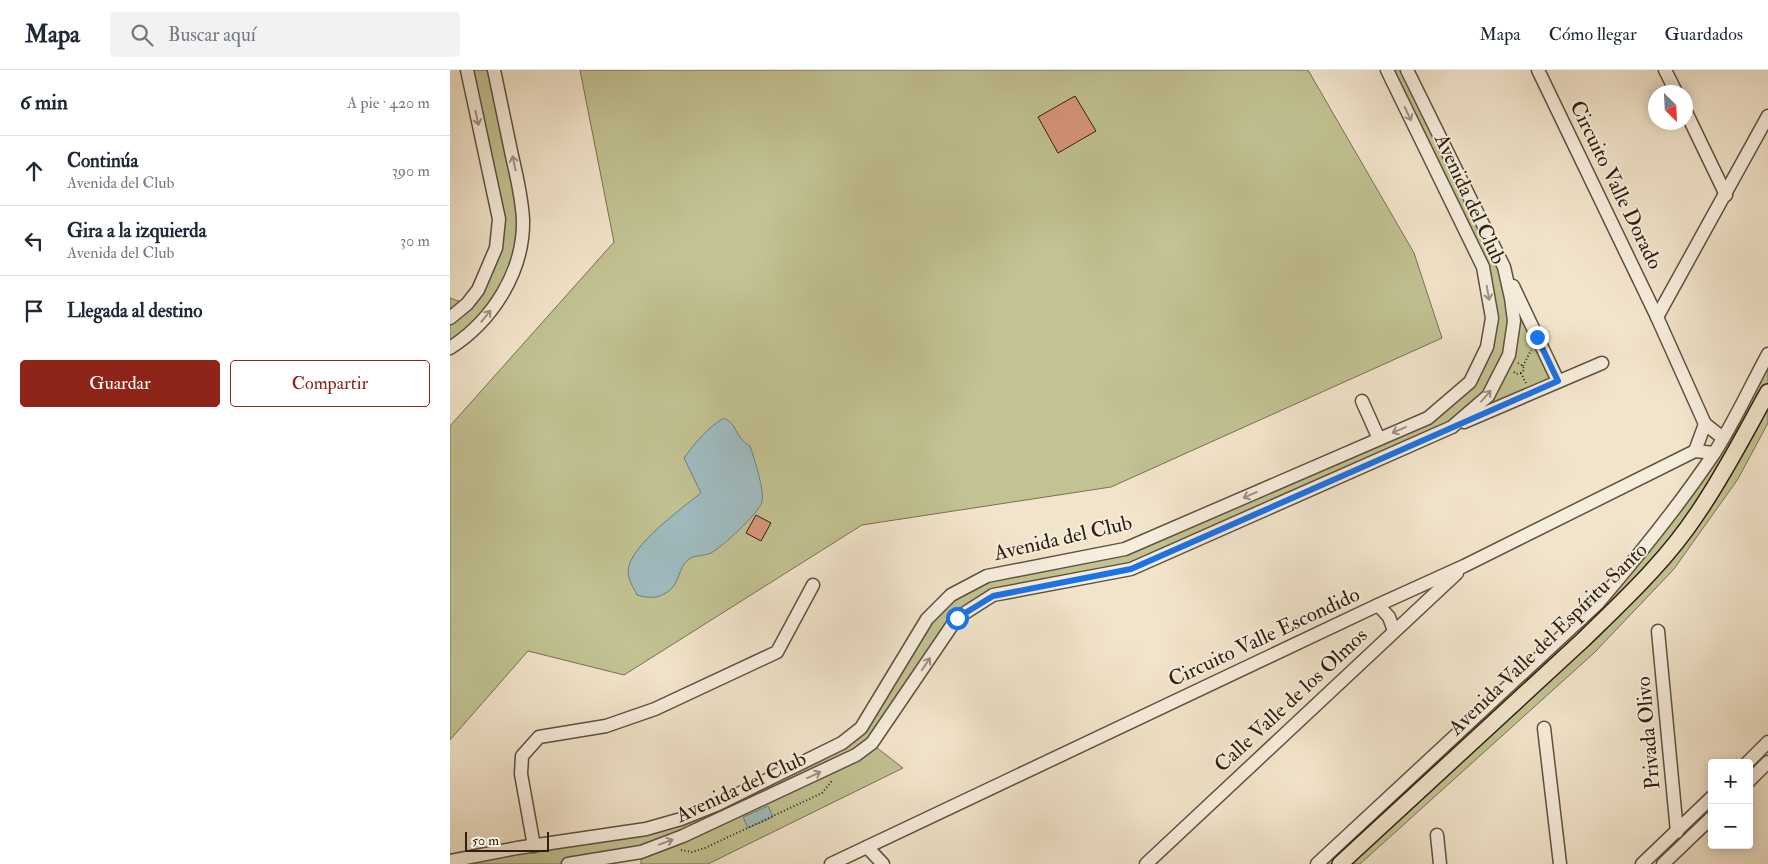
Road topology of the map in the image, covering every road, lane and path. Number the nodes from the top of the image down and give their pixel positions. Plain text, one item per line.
1 (467, 70) edge
2 (494, 70) edge
3 (1386, 70) edge
4 (1407, 70) edge
5 (1538, 70) edge
6 (1665, 70) edge
7 (1672, 85) edge
8 (1768, 116) edge
9 (1693, 127) edge
10 (1726, 195) junction
11 (1504, 267) junction
12 (1657, 317) junction
13 (450, 318) edge
14 (450, 348) edge
15 (1768, 354) edge
16 (1602, 363) dead end
17 (1521, 373) joint
18 (1558, 381) junction
19 (1768, 392) edge
20 (1362, 401) dead end
21 (1428, 418) junction
22 (1705, 424) junction
23 (1452, 427) junction
24 (1436, 434) junction
25 (1723, 438) junction
26 (1379, 439) junction
27 (1694, 451) junction
28 (1714, 453) junction
29 (1464, 566) junction
30 (813, 585) dead end
31 (1378, 605) junction
32 (1658, 630) dead end
33 (1394, 631) junction
34 (1544, 728) dead end
35 (1768, 742) edge
36 (824, 752) junction
37 (1751, 759) edge
38 (1768, 762) edge
39 (829, 768) junction
40 (1753, 777) edge
41 (1708, 801) edge
42 (1708, 821) edge
43 (1677, 832) junction
44 (1437, 835) dead end
45 (673, 840) junction
46 (534, 846) junction
47 (866, 847) junction
48 (1678, 850) junction
49 (450, 861) edge
50 (568, 864) edge
51 (831, 864) edge
52 (883, 864) edge
53 (1146, 864) edge
54 (1317, 864) edge
55 (1340, 864) edge
56 (1440, 864) edge
57 (1560, 864) edge
58 (1642, 864) edge
59 (1663, 864) edge
60 (1679, 864) edge

1 -> 13 street
14 -> 2 street
3 -> 21 street, Avenida del Club
4 - 11 street, Avenida del Club
5 - 12 street, Circuito Valle Dorado
6 - 7 street
8 - 10 street, Circuito Valle Dorado
9 - 10 street
10 - 12 street, Circuito Valle Dorado
11 - 18 street, Avenida del Club
23 -> 11 street, Avenida del Club
12 - 22 street, Circuito Valle Dorado
15 - 25 street
16 - 18 street, Avenida del Club
17 - 17 path
18 - 23 street, Avenida del Club
19 - 55 main road, Avenida Valle del Espíritu Santo
20 - 26 street
21 - 24 street
21 -> 26 street, Avenida del Club
22 - 25 street, Circuito Valle Dorado
22 - 27 street
23 - 24 street, Avenida del Club
39 -> 24 street, Avenida del Club
25 - 28 street
26 -> 36 street, Avenida del Club
27 - 28 street
27 - 29 street, Circuito Valle Escondido
28 - 54 street
29 - 31 street, Circuito Valle Escondido
29 - 33 street, Calle Valle de los Olmos
30 - 46 street
31 - 33 street
31 - 47 street, Circuito Valle Escondido
32 - 43 street, Privada Olivo
33 - 53 street, Calle Valle de los Olmos
34 - 57 street
35 - 37 street
36 - 39 street
36 - 46 street, Avenida del Club
38 - 40 street
45 -> 39 street, Avenida del Club
39 - 45 path
41 - 43 street
42 - 48 street
43 - 58 street
44 - 56 street
50 -> 45 street, Avenida del Club
46 - 49 street, Avenida del Club
47 - 51 street, Circuito Valle Escondido
47 - 52 street
48 - 59 street
48 - 60 street

